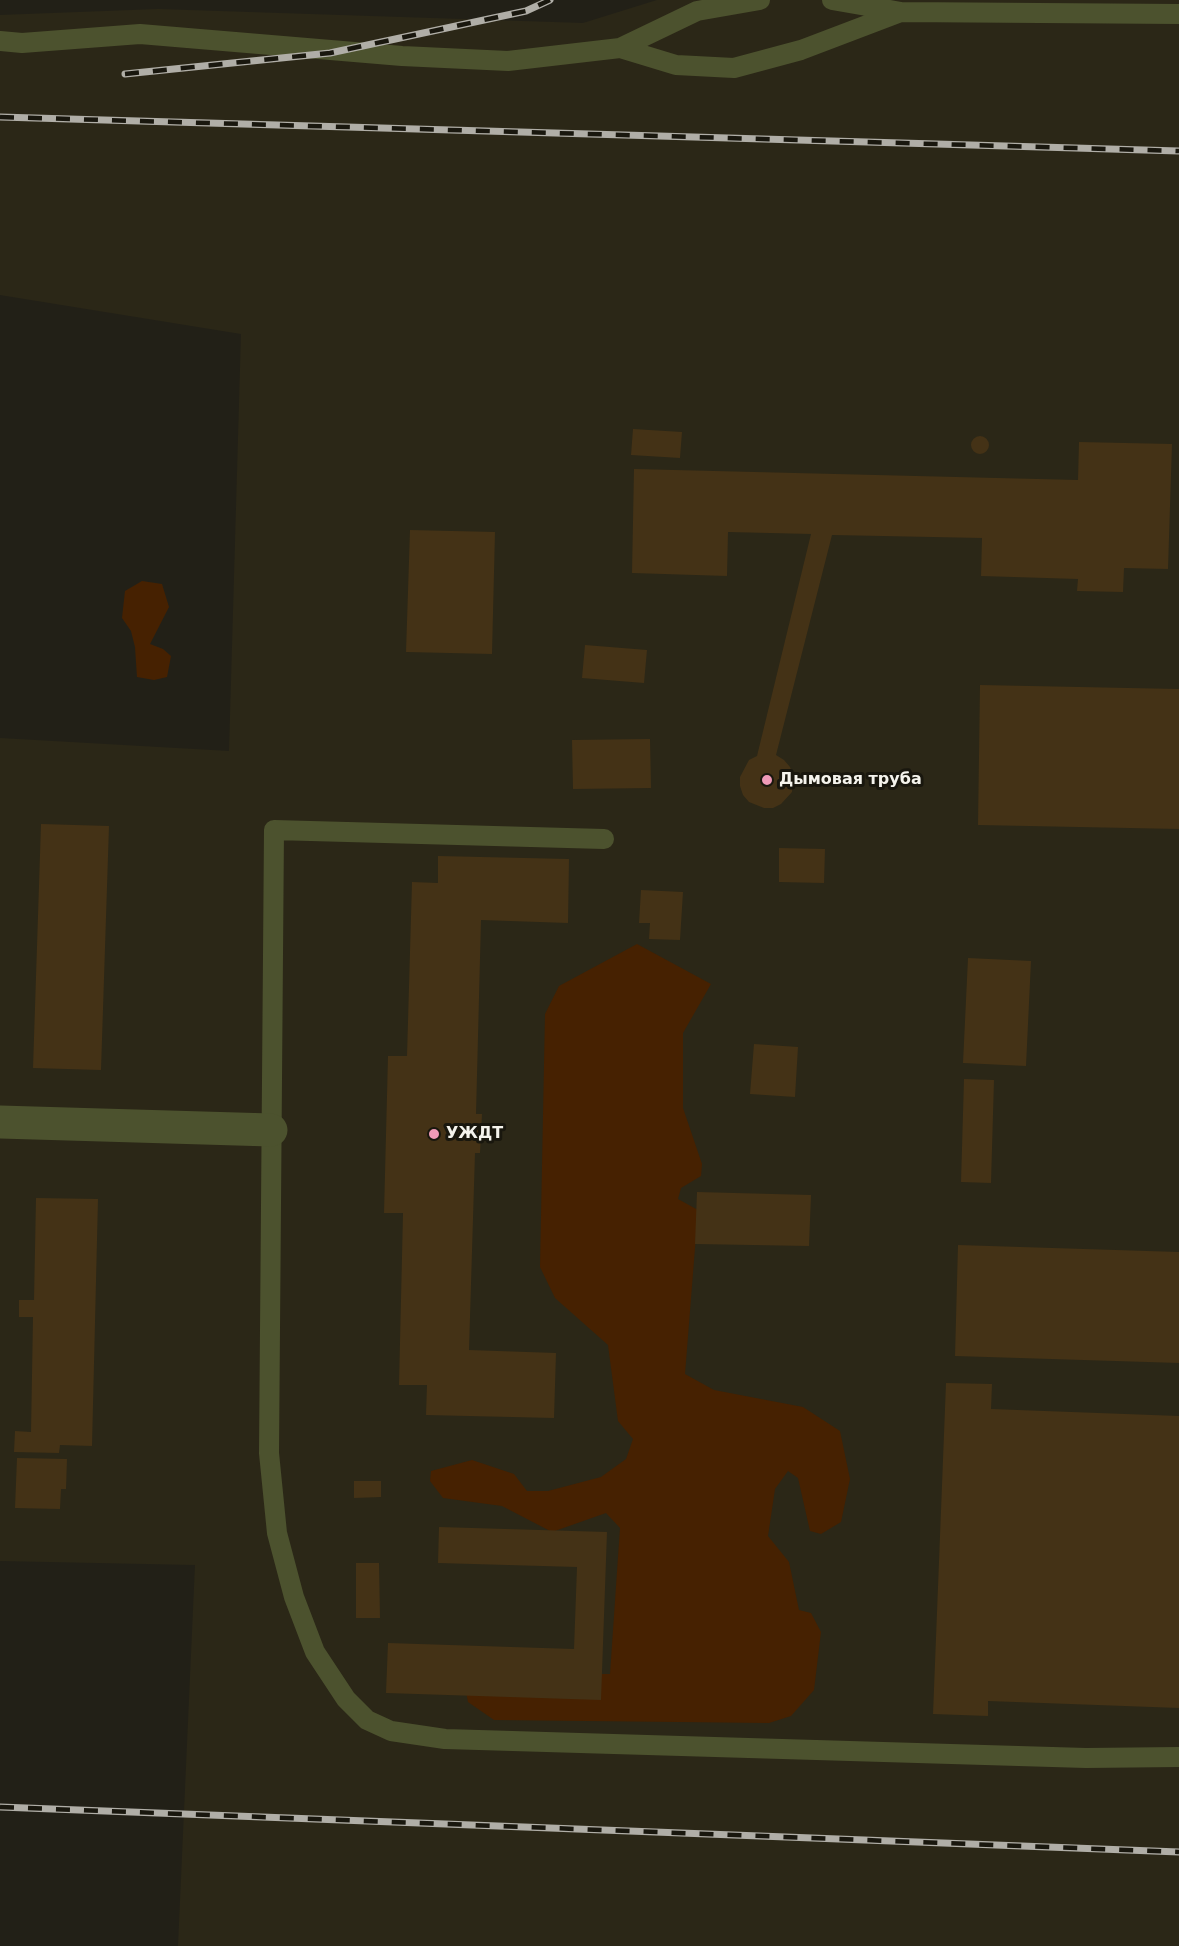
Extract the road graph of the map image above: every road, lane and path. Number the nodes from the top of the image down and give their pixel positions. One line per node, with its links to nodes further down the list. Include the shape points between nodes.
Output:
1 (760, 0): 6 (lane, via 696,11)
2 (832, 0): 3 (lane)
3 (901, 12): 4 (lane); 6 (lane, via 801,50 734,68 676,64)
4 (1179, 14)
5 (0, 41): 6 (lane, via 22,43 140,34 508,61)
6 (620, 48)
7 (603, 839): 9 (lane, via 274,830)
8 (0, 1122): 9 (street)
9 (271, 1130): 10 (lane, via 269,1453 277,1533 294,1597 315,1652 346,1699 367,1720 391,1731 445,1739 1086,1758)
10 (1179, 1757)

